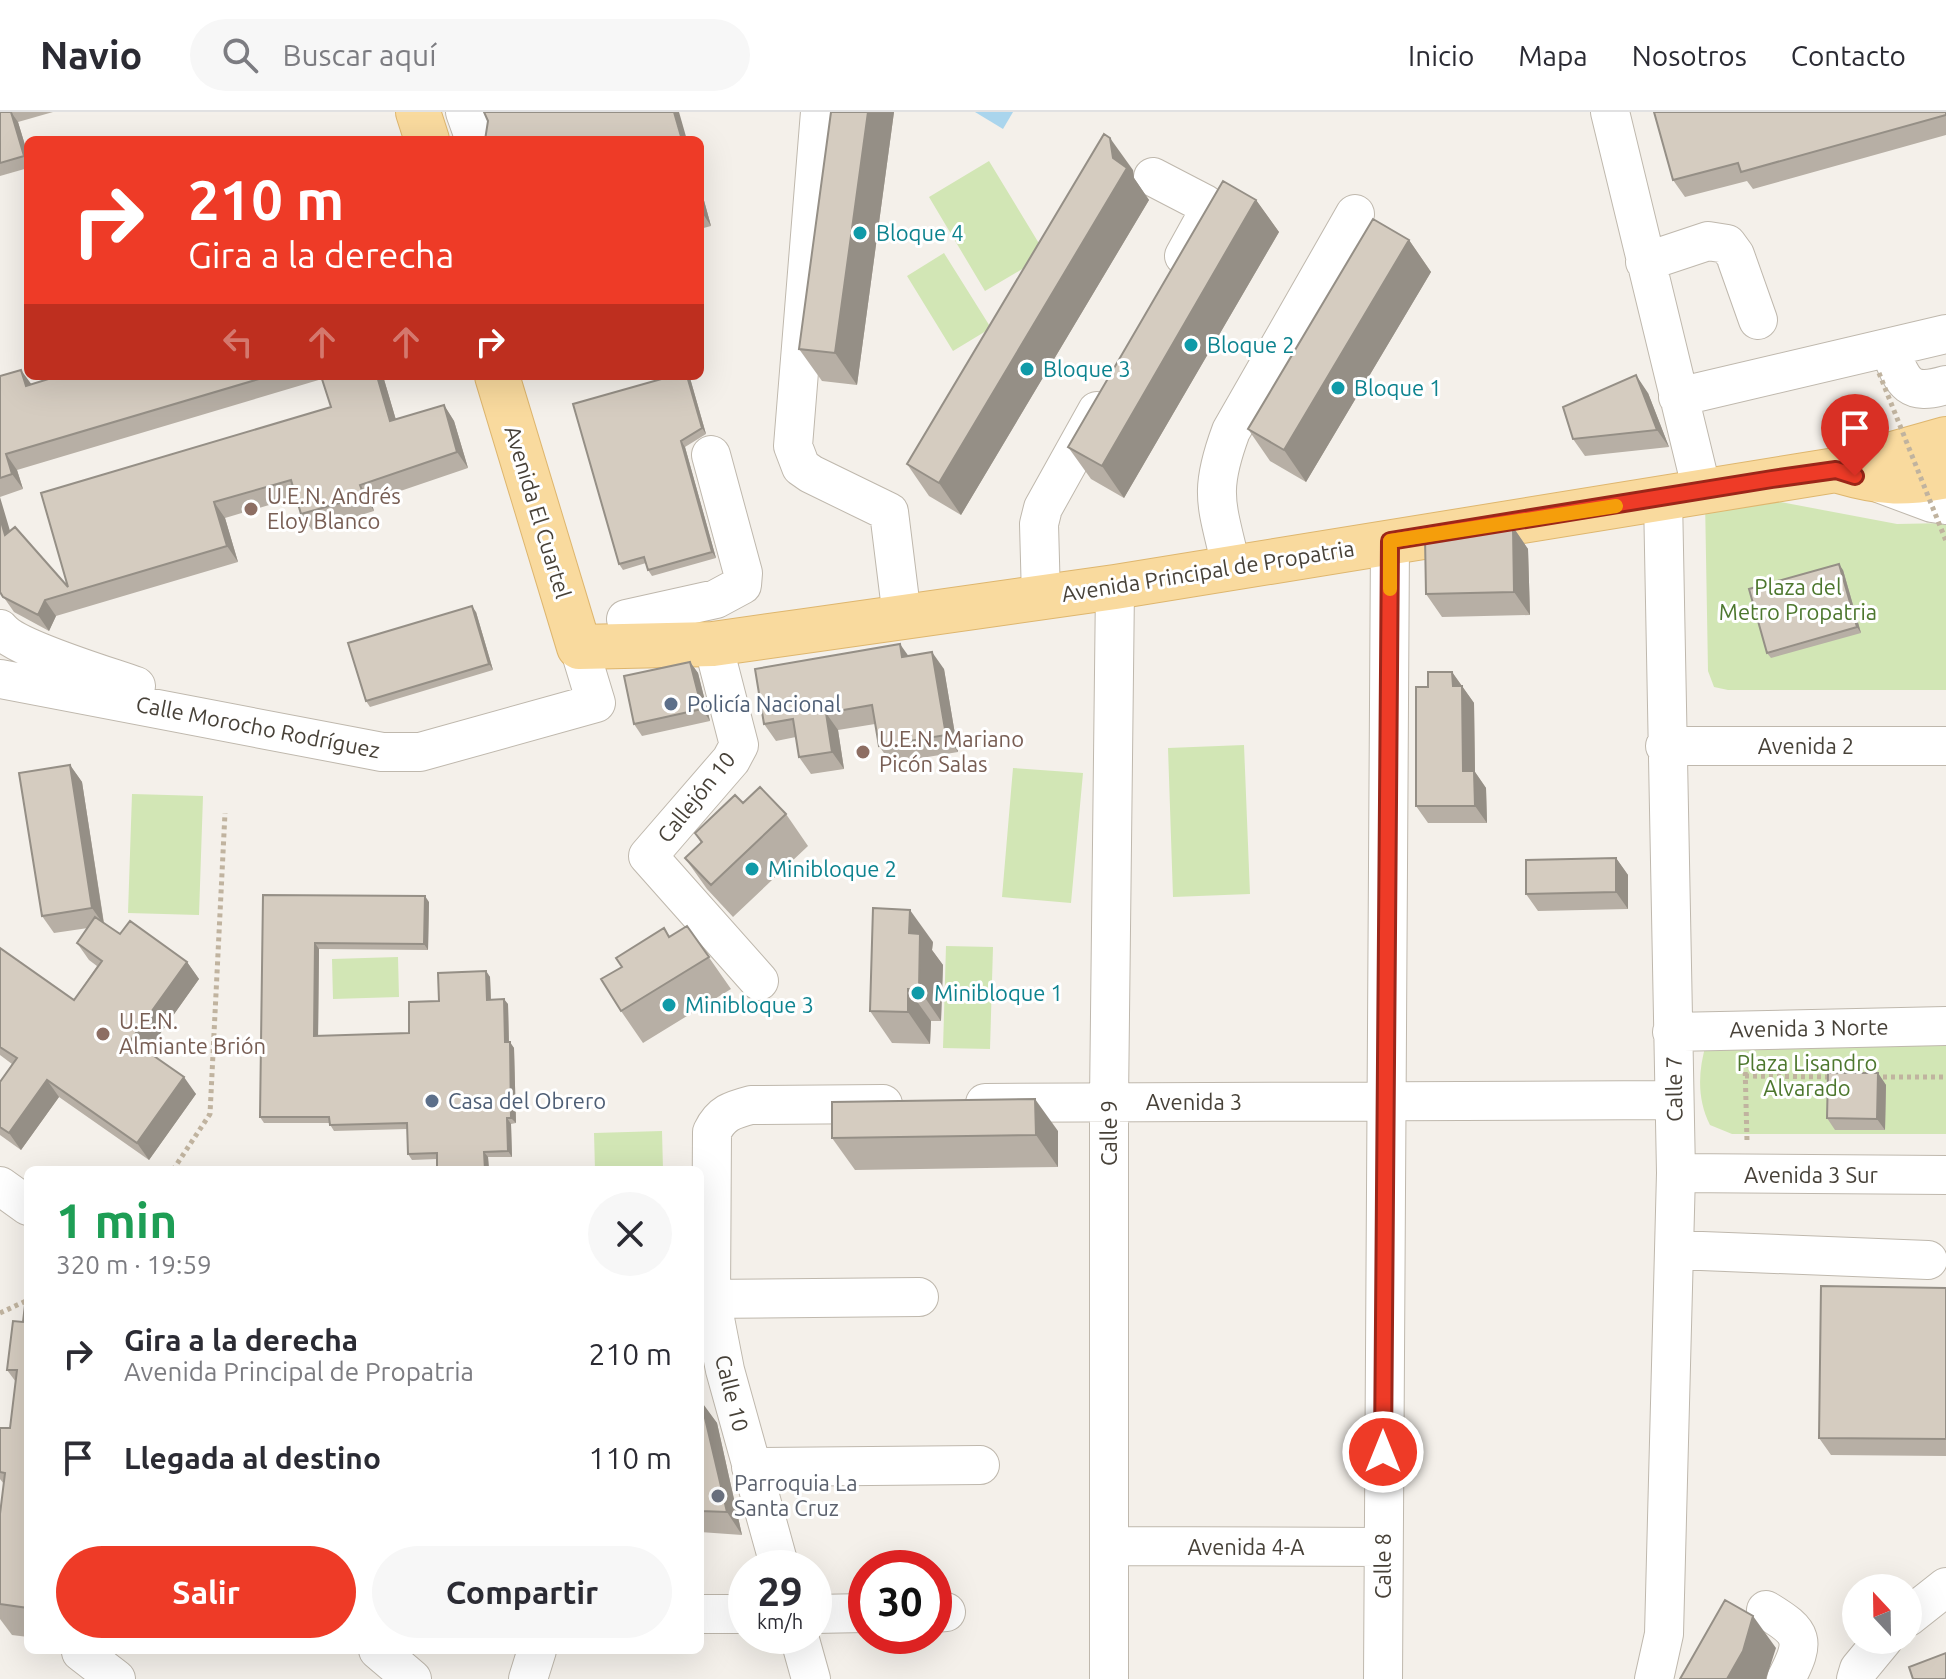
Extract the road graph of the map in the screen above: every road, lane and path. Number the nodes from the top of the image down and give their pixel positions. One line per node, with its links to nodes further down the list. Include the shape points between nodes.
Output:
1 (418, 112): 5 (main road)
2 (465, 112): 6 (street)
3 (820, 112): 30 (street, via 793,446 801,467 811,474 889,512)
4 (1610, 112): 9 (street, Calle 7)
5 (426, 136)
6 (474, 136)
7 (1153, 177): 10 (street, via 1202,201 1207,210)
8 (1355, 214): 26 (street, via 1231,431 1217,469 1214,490)
9 (1645, 262): 11 (street, via 1708,241 1727,244); 17 (street, Calle 7)
10 (1167, 287)
11 (1758, 320)
12 (1946, 334): 13 (street)
13 (1884, 362): 16 (street, via 1913,389); 17 (street); 25 (path, bridge)
14 (498, 380): 34 (main road, Avenida El Cuartel)
15 (1112, 384): 28 (street, via 1043,508)
16 (1946, 385)
17 (1678, 397): 22 (street, Calle 7)
18 (1946, 439): 20 (main road, Avenida Principal de Propatria)
19 (711, 455): 29 (street, via 744,580)
20 (1855, 476): 21 (main road, Avenida Principal de Propatria, via 1906,484); 22 (main road, Avenida Principal de Propatria); 23 (street, Avenida Principal de Propatria)
21 (1946, 476)
22 (1682, 495): 24 (main road, Avenida Principal de Propatria); 37 (street, Calle 7)
23 (1946, 505)
24 (1390, 541): 26 (main road, Avenida Principal de Propatria); 50 (street, Calle 8)
25 (1946, 541)
26 (1231, 566): 27 (main road, Avenida Principal de Propatria)
27 (1115, 587): 28 (main road, Avenida Principal de Propatria); 49 (street, Calle 9)
28 (1041, 597): 30 (main road, Avenida Principal de Propatria)
29 (716, 599): 31 (street); 33 (street)
30 (902, 617): 33 (main road, Avenida Principal de Propatria)
31 (626, 619)
32 (0, 629): 36 (street, via 51,655)
33 (719, 643): 34 (main road, Avenida Principal de Propatria); 40 (street, Callejón 10, via 739,745 648,856)
34 (579, 647): 36 (street, Calle Morocho Rodríguez, via 596,703 491,735 420,752 382,752)
35 (0, 679): 36 (street, Calle Morocho Rodríguez)
36 (252, 728)
37 (1665, 746): 38 (street, Avenida 2); 43 (street, Calle 7)
38 (1946, 746)
39 (225, 813): 52 (path, via 210,1114)
40 (759, 981)
41 (1946, 1026): 42 (street, Avenida 3 Norte)
42 (1746, 1028): 43 (street, Avenida 3 Norte); 44 (path)
43 (1672, 1032): 48 (street, Calle 7)
44 (1745, 1076): 45 (path); 54 (path)
45 (1838, 1077)
46 (1869, 1077): 47 (path)
47 (1946, 1077)
48 (1674, 1100): 50 (street, Avenida 3); 53 (street, Calle 7)
49 (1109, 1101): 50 (street, Avenida 3); 51 (street, Avenida 3, via 751,1105); 67 (street, Calle 9)
50 (1385, 1103): 68 (street, Calle 8)
51 (718, 1119): 61 (street, Calle 10, via 712,1132)
52 (176, 1166)
53 (1676, 1173): 54 (street, Avenida 3 Sur); 58 (street, Calle 7)
54 (1748, 1174): 55 (street, Avenida 3 Sur)
55 (1946, 1175)
56 (0, 1186): 57 (street)
57 (24, 1203)
58 (1676, 1250): 59 (street); 86 (street, Calle 7, via 1664,1634)
59 (1928, 1260)
60 (919, 1297): 61 (street)
61 (706, 1298): 64 (street, Calle 10)
62 (24, 1302): 63 (path)
63 (0, 1313)
64 (712, 1379): 66 (street, Calle 10)
65 (980, 1465): 66 (street)
66 (751, 1467): 69 (street, Calle 10)
67 (1109, 1546): 68 (street, Avenida 4-A); 84 (street, Calle 9)
68 (1383, 1547): 85 (street, Calle 8)
69 (775, 1550)
70 (1946, 1587): 71 (street)
71 (1922, 1606)
72 (1766, 1610): 87 (street, via 1799,1636 1799,1653)
73 (704, 1614): 74 (street)
74 (728, 1614)
75 (383, 1654): 81 (street)
76 (536, 1654): 82 (street)
77 (804, 1654): 83 (street)
78 (1871, 1654): 88 (street)
79 (80, 1660): 80 (street)
80 (116, 1679)
81 (412, 1679)
82 (528, 1679)
83 (811, 1679)
84 (1109, 1679)
85 (1383, 1679)
86 (1654, 1679)
87 (1786, 1679)
88 (1856, 1679)

